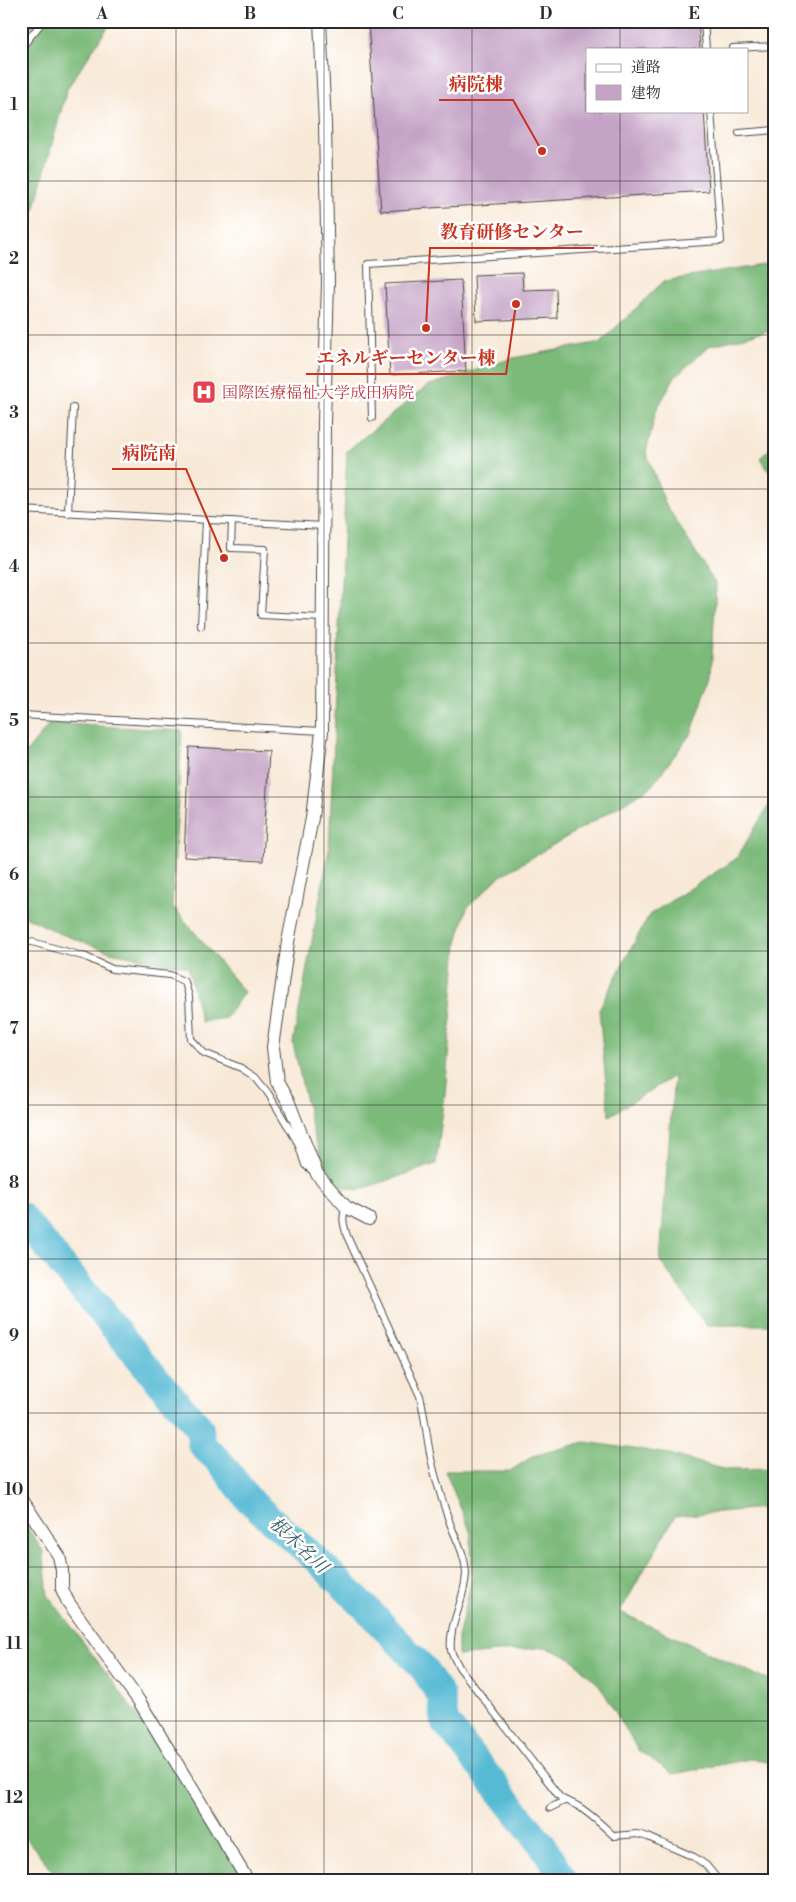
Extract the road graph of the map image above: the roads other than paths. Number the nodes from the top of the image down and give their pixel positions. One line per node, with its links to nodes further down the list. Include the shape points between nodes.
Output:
1 (43, 21): 5 (lane)
2 (320, 21): 17 (street, via 326,125 328,282)
3 (704, 21): 6 (lane)
4 (775, 46): 7 (lane)
5 (21, 48)
6 (706, 48)
7 (733, 48)
8 (711, 112): 12 (lane, via 721,241 368,264)
9 (775, 130): 10 (lane)
10 (739, 133)
11 (73, 408): 14 (lane)
12 (372, 418)
13 (21, 510): 14 (lane)
14 (68, 513): 15 (lane)
15 (206, 520): 16 (lane); 19 (lane)
16 (232, 521): 17 (lane); 18 (lane, via 231,548 265,549 261,615)
17 (324, 526): 18 (street)
18 (323, 618): 21 (street)
19 (201, 626)
20 (21, 715): 21 (lane)
21 (322, 731): 23 (street, via 312,818 288,942 273,1047 277,1082 289,1103)
22 (21, 940): 23 (lane, via 86,957 112,969 170,975 185,982 191,1039 204,1052 255,1077 294,1137 305,1166)
23 (317, 1174): 24 (street)
24 (346, 1207): 25 (street); 27 (lane, via 343,1225 347,1236 420,1396 432,1465 463,1552 466,1587 456,1617 451,1652 459,1667)
25 (369, 1219)
26 (21, 1498): 29 (street, via 59,1556 62,1589 68,1602 140,1701)
27 (564, 1801): 28 (lane); 30 (lane, via 575,1804 614,1836 638,1834 694,1857 706,1865)
28 (553, 1806)
29 (248, 1881)
30 (719, 1881)

